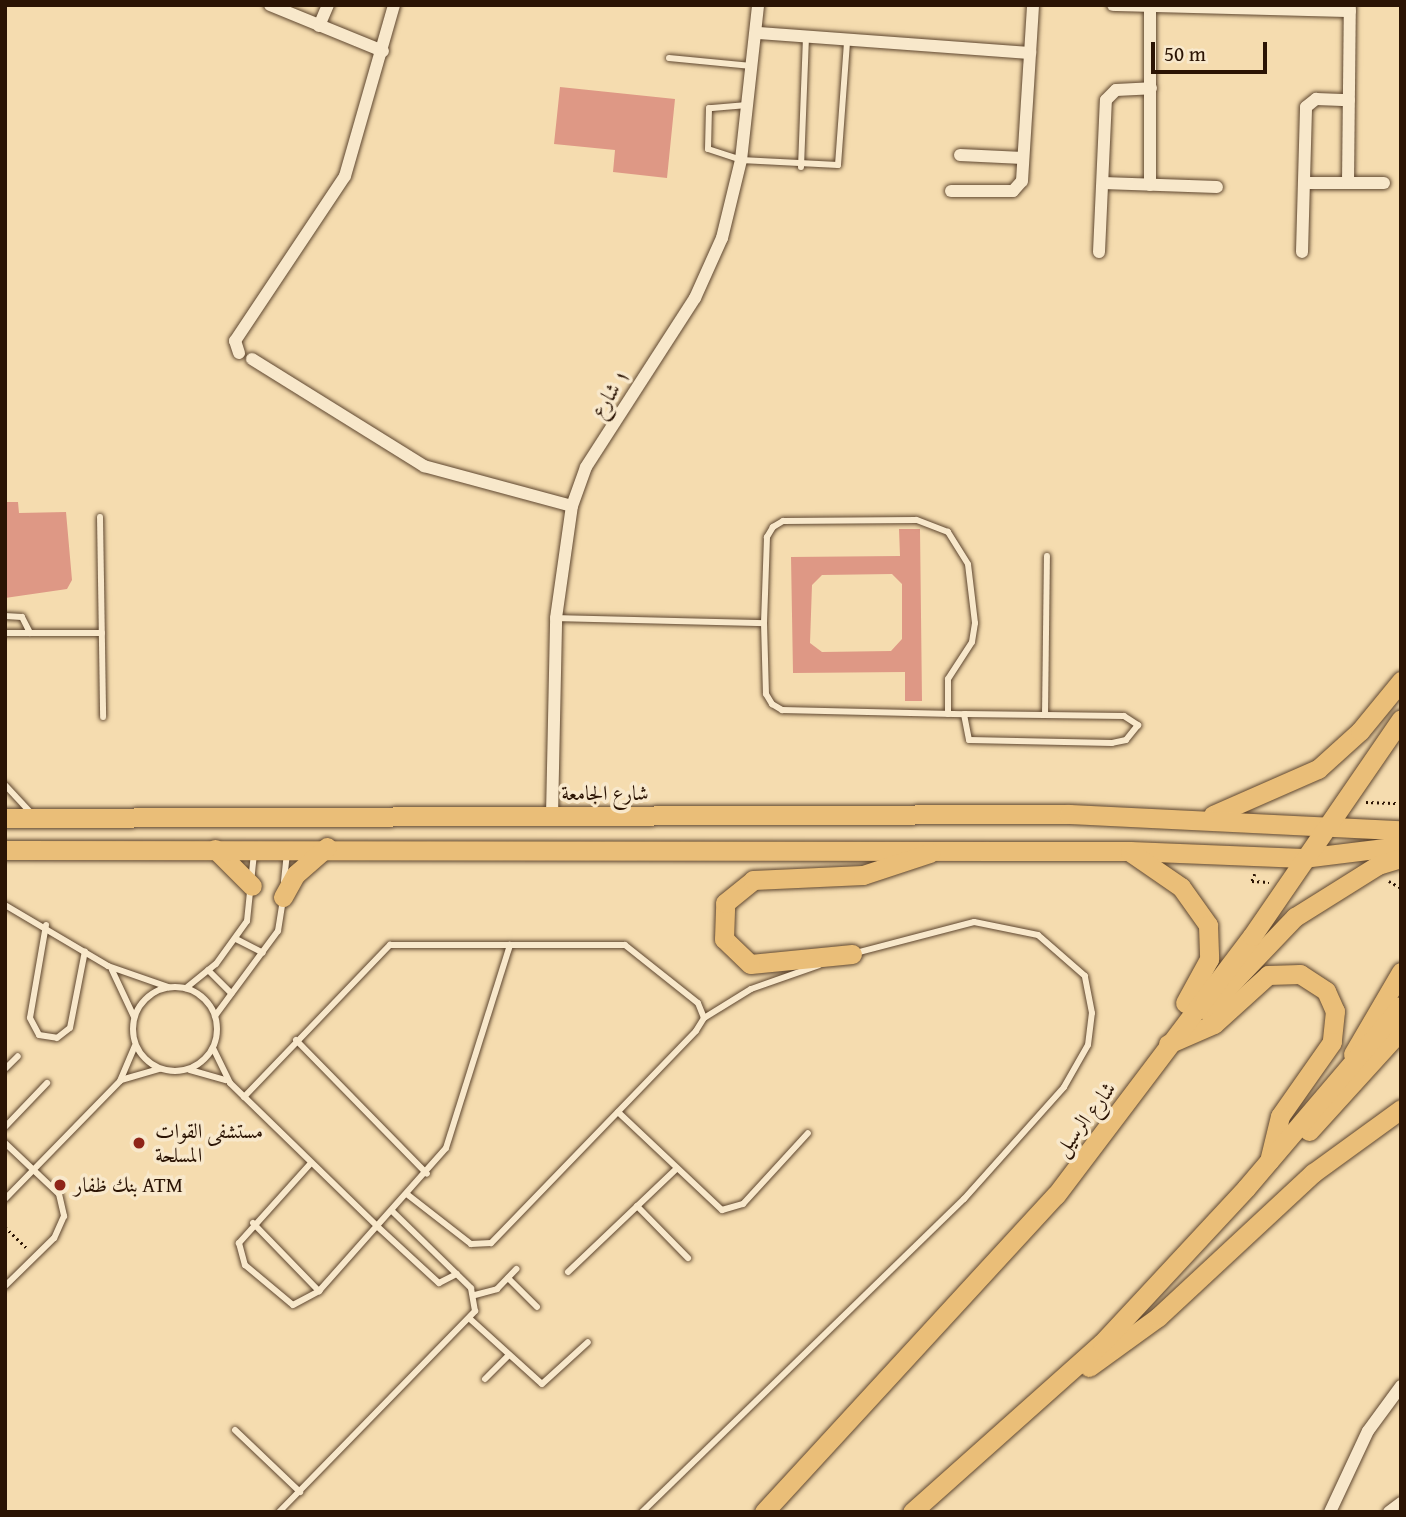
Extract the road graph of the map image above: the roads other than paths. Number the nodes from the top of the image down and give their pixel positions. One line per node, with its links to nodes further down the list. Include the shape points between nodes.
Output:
1 (270, 5): 9 (street)
2 (328, 5): 9 (street)
3 (394, 5): 13 (street)
4 (758, 5): 10 (street, ١ شارع)
5 (1033, 5): 14 (street)
6 (1113, 5): 7 (street)
7 (1150, 7): 8 (street); 17 (street)
8 (1350, 8): 18 (street)
9 (319, 26): 13 (street)
10 (758, 33): 11 (street); 16 (street, ١ شارع)
11 (806, 37): 12 (street); 23 (lane)
12 (847, 41): 14 (street); 23 (lane, via 842,158 830,169)
13 (383, 51): 33 (street, via 345,176 239,334 234,346)
14 (1030, 54): 21 (street)
15 (669, 58): 16 (lane)
16 (754, 66): 19 (street, ١ شارع)
17 (1150, 88): 24 (street, via 1116,90 1106,100); 28 (street)
18 (1349, 100): 25 (street, via 1316,99 1307,107); 26 (street)
19 (749, 105): 22 (street, ١ شارع); 22 (lane, via 716,104 704,134 708,149)
20 (960, 155): 21 (street)
21 (1023, 158): 30 (street, via 1022,181 1013,191)
22 (741, 160): 23 (lane); 35 (street, ١ شارع, via 705,279 586,467)
23 (801, 167)
24 (1103, 183): 28 (street); 32 (street)
25 (1304, 183): 26 (street); 31 (street)
26 (1348, 183): 27 (street)
27 (1384, 183)
28 (1150, 185): 29 (street)
29 (1217, 187)
30 (951, 191)
31 (1302, 252)
32 (1099, 253)
33 (239, 353)
34 (252, 359): 35 (street, via 424,466)
35 (572, 506): 39 (street, ١ شارع)
36 (100, 517): 43 (lane)
37 (1046, 556): 47 (lane)
38 (5, 616): 42 (lane, via 22,617)
39 (556, 618): 40 (lane); 51 (street, ١ شارع)
40 (764, 624): 45 (lane, via 766,694 782,710); 45 (lane, via 767,537 783,520 939,524 966,557 975,623 972,642 948,679)
41 (5, 633): 42 (lane)
42 (30, 633): 43 (lane)
43 (102, 633): 48 (lane)
44 (1401, 681): 53 (main road, via 1360,731 1318,769)
45 (948, 714): 46 (lane)
46 (964, 714): 47 (lane); 47 (lane, via 963,734 974,740 1112,743 1132,736 1138,725 1132,717)
47 (1045, 715)
48 (103, 717)
49 (1401, 719): 55 (main road, شارع الرسيل)
50 (5, 785): 54 (lane)
51 (552, 816): 53 (main road, شارع الجامعة); 54 (main road, شارع الجامعة)
52 (5, 818): 54 (main road, شارع الجامعة)
53 (1205, 818): 55 (main road, شارع الجامعة)
54 (45, 820)
55 (1327, 825): 56 (main road, شارع الجامعة); 66 (main road, شارع الرسيل)
56 (1392, 830): 57 (main road)
57 (1401, 846): 66 (main road)
58 (254, 848): 59 (main road); 61 (main road); 69 (lane)
59 (288, 848): 60 (main road); 70 (lane)
60 (327, 848): 63 (main road); 70 (main road, via 305,864)
61 (215, 849): 62 (main road); 69 (main road)
62 (5, 850)
63 (937, 850): 64 (main road); 77 (main road, via 863,875 753,880 725,903 724,939 750,964)
64 (1129, 851): 66 (main road); 103 (main road, via 1198,905 1211,947 1206,970)
65 (1401, 858): 67 (main road)
66 (1303, 859): 67 (main road); 88 (main road, شارع الرسيل)
67 (1378, 865): 68 (main road); 88 (main road, via 1295,917 1214,1003)
68 (1401, 866)
69 (252, 886): 73 (lane, via 247,921)
70 (283, 897): 76 (lane, via 278,931)
71 (5, 905): 72 (lane)
72 (46, 925): 75 (lane); 75 (lane, via 30,1018 39,1035 57,1038 70,1028)
73 (236, 939): 76 (lane); 79 (lane)
74 (510, 945): 87 (lane, via 636,948 698,1003); 90 (lane, via 390,945); 113 (lane, via 450,1139)
75 (85, 951): 78 (lane)
76 (263, 953): 83 (lane)
77 (852, 954): 87 (lane, via 751,989); 139 (lane, via 974,922 1038,935 1085,976 1092,1013 1088,1045 1064,1087 964,1199)
78 (108, 966): 81 (lane); 86 (lane)
79 (208, 970): 82 (lane); 83 (lane)
80 (1401, 972): 95 (main road, via 1370,1016)
81 (168, 987): 82 (lane); 86 (lane, via 144,1000)
82 (186, 988): 85 (lane)
83 (231, 993): 85 (lane)
84 (1401, 1006): 95 (main road)
85 (215, 1016): 93 (lane)
86 (134, 1017): 92 (lane)
87 (704, 1018): 105 (lane)
88 (1188, 1019): 91 (main road, شارع الرسيل)
89 (1401, 1030): 109 (main road, via 1323,1117)
90 (296, 1040): 102 (lane); 113 (lane)
91 (1168, 1044): 103 (main road, شارع الرسيل); 109 (main road, via 1214,1024 1268,975 1300,974 1326,991 1336,1021 1332,1042 1280,1116)
92 (135, 1046): 97 (lane); 99 (lane)
93 (213, 1048): 98 (lane); 101 (lane)
94 (18, 1056): 96 (lane)
95 (1350, 1066): 109 (main road)
96 (5, 1069)
97 (159, 1069): 98 (lane); 99 (lane)
98 (188, 1070): 101 (lane)
99 (120, 1081): 112 (lane)
100 (47, 1083): 106 (lane)
101 (230, 1083): 102 (lane)
102 (244, 1097): 110 (lane)
103 (1128, 1098): 140 (main road, شارع الرسيل, via 986,1276)
104 (1401, 1108): 134 (main road, via 1313,1173 1158,1317)
105 (618, 1112): 111 (lane); 114 (lane, via 484,1246 465,1241)
106 (5, 1127)
107 (808, 1133): 111 (lane, via 733,1209 713,1205)
108 (5, 1143): 112 (lane)
109 (1269, 1161): 134 (main road)
110 (311, 1163): 118 (lane); 119 (lane)
111 (676, 1169): 116 (lane)
112 (34, 1170): 115 (lane); 125 (lane, via 59,1194 64,1216 36,1257)
113 (427, 1174): 114 (lane)
114 (408, 1195): 117 (lane)
115 (5, 1199)
116 (637, 1206): 120 (lane); 122 (lane)
117 (392, 1210): 119 (lane); 123 (lane)
118 (253, 1223): 126 (lane); 126 (lane, via 239,1243 245,1265 281,1301 306,1302)
119 (378, 1227): 123 (lane, via 439,1283); 126 (lane)
120 (688, 1258)
121 (516, 1269): 124 (lane)
122 (568, 1272)
123 (457, 1274): 127 (lane)
124 (508, 1278): 127 (lane, via 491,1293); 128 (lane)
125 (5, 1286)
126 (319, 1291)
127 (475, 1295): 129 (lane)
128 (537, 1307)
129 (469, 1318): 131 (lane); 136 (lane)
130 (588, 1342): 131 (lane, via 545,1383)
131 (509, 1355): 132 (lane)
132 (485, 1379)
133 (1401, 1386): 142 (street, via 1368,1431)
134 (1042, 1399): 141 (main road)
135 (235, 1430): 136 (lane)
136 (300, 1492): 138 (lane)
137 (1401, 1503): 143 (street)
138 (279, 1512)
139 (642, 1512)
140 (764, 1512)
141 (912, 1512)
142 (1330, 1512)
143 (1389, 1512)

